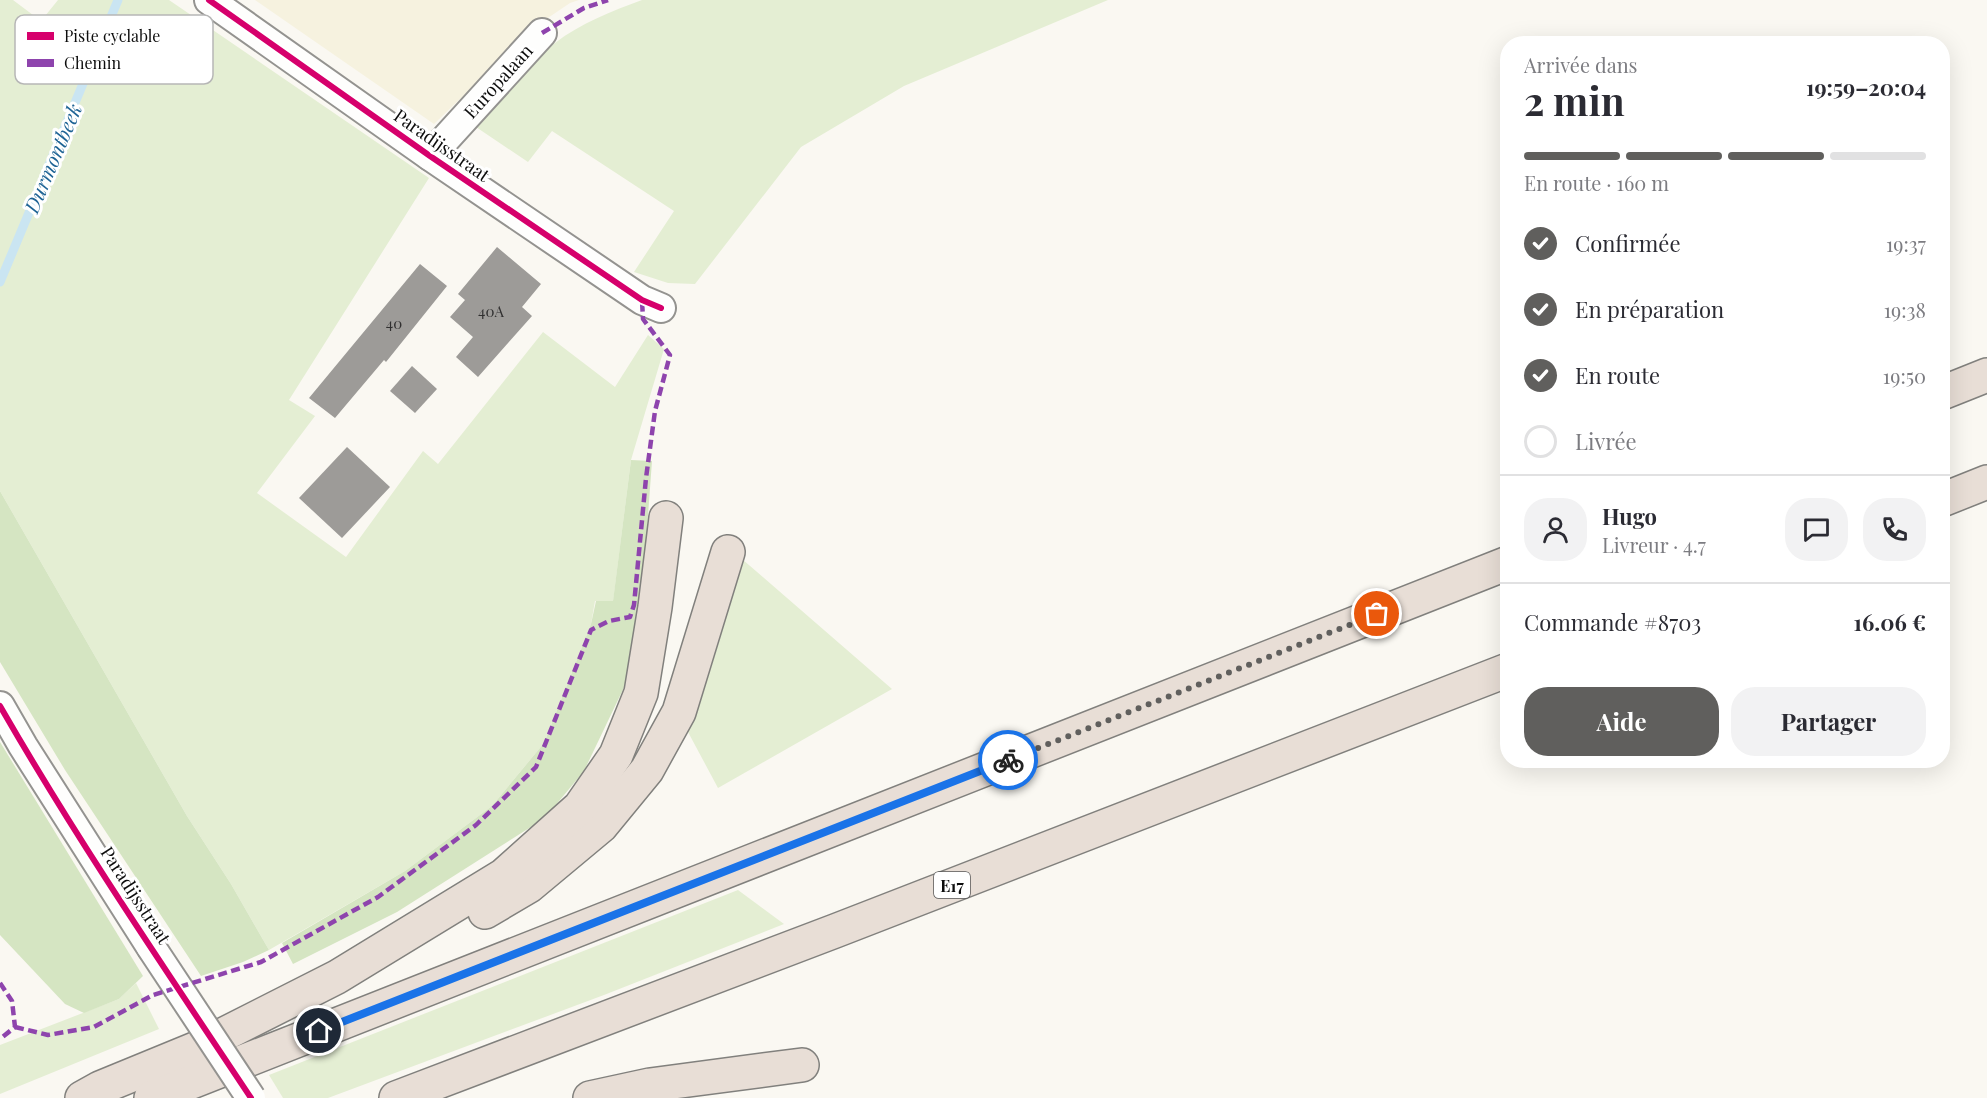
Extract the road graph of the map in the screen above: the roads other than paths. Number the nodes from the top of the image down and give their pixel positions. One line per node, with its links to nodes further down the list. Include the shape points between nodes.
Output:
1 (209, 0): 3 (street, Paradijsstraat)
2 (542, 33): 3 (street, Europalaan)
3 (430, 156): 4 (street, Paradijsstraat, via 642,300)
4 (661, 308)
5 (1987, 375): 6 (highway)
6 (1950, 390)
7 (1987, 482): 8 (highway)
8 (1950, 497)
9 (666, 518): 14 (highway, via 641,693 616,755 580,807 504,875 337,977)
10 (728, 552): 14 (highway, via 679,712 647,770 601,826 529,886 344,994)
11 (1500, 566): 17 (highway)
12 (1500, 673): 19 (highway, E17)
13 (0, 706): 18 (street, Paradijsstraat, bridge)
14 (195, 1049): 16 (highway)
15 (802, 1065): 20 (highway, via 650,1085)
16 (82, 1098)
17 (151, 1098)
18 (251, 1098)
19 (396, 1098)
20 (590, 1098)

